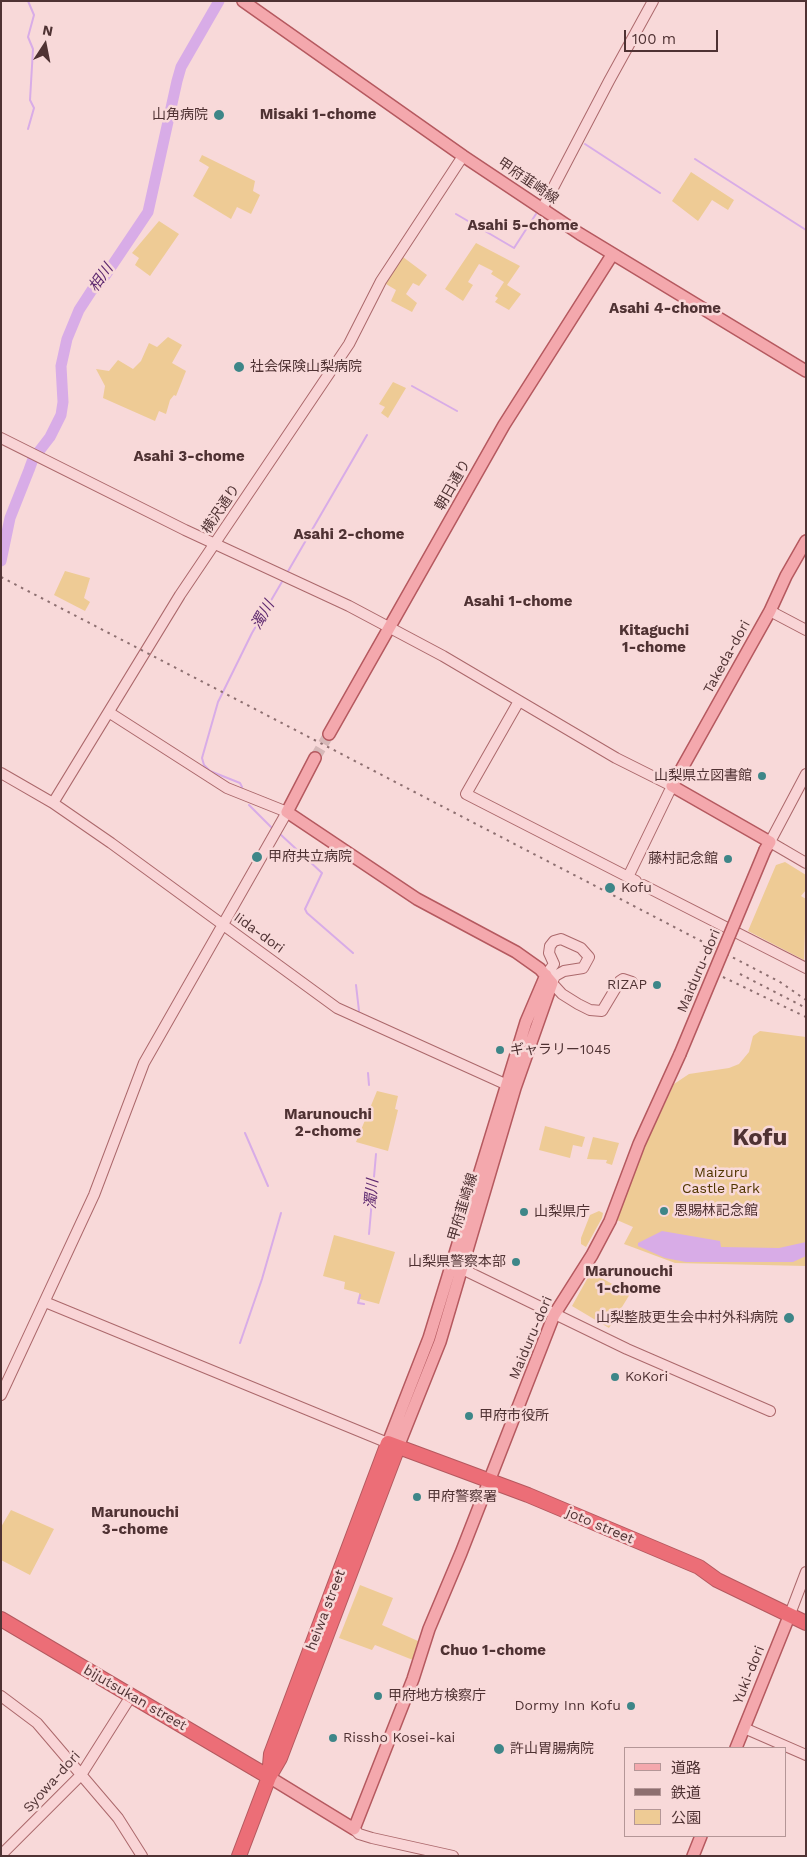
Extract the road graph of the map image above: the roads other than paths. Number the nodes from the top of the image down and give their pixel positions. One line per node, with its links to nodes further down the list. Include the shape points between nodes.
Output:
1 (243, 1): 3 (main road, 甲府韮崎線)
2 (653, 1): 4 (street)
3 (463, 156): 4 (main road, 甲府韮崎線); 11 (street, 横沢通り, via 381,281 349,344)
4 (542, 209): 5 (main road, 甲府韮崎線)
5 (612, 255): 6 (main road, 甲府韮崎線); 13 (main road, 朝日通り, via 504,425)
6 (806, 371)
7 (1, 432): 9 (street)
8 (1, 438): 9 (street)
9 (30, 449): 11 (street)
10 (806, 541): 12 (main road, Takeda-dori)
11 (215, 543): 13 (street); 16 (street, 横沢通り)
12 (770, 612): 14 (street); 21 (main road, Takeda-dori)
13 (390, 627): 15 (street); 17 (main road, 朝日通り)
14 (806, 630)
15 (519, 701): 21 (street, via 616,758); 26 (street, via 466,794)
16 (110, 713): 22 (street, 横沢通り); 23 (street, via 227,788)
17 (329, 734)
18 (316, 758): 23 (main road)
19 (1, 772): 22 (street, Iida-dori)
20 (806, 774): 24 (street)
21 (672, 786): 24 (main road); 26 (street)
22 (53, 803): 27 (street, Iida-dori)
23 (286, 812): 27 (street); 31 (main road, via 417,898 516,952)
24 (767, 846): 25 (street); 36 (main road, Maiduru-dori, bridge, via 639,1144 610,1221)
25 (806, 863)
26 (636, 881): 29 (street)
27 (222, 924): 33 (street, Iida-dori, via 337,1008); 35 (street, via 144,1063 94,1195)
28 (554, 960): 30 (street); 30 (street, via 549,953 550,946 554,941 565,939 589,957 583,968); 31 (street)
29 (806, 968)
30 (572, 969): 31 (street)
31 (549, 979): 32 (street, via 562,994 600,1012 620,981); 33 (main road, 甲府韮崎線)
32 (632, 982)
33 (511, 1087): 34 (main road, 甲府韮崎線)
34 (457, 1266): 36 (street); 39 (main road, 甲府韮崎線)
35 (45, 1302): 37 (street); 39 (street)
36 (554, 1315): 38 (street); 40 (main road, Maiduru-dori)
37 (1, 1395)
38 (770, 1411)
39 (393, 1445): 40 (highway, joto street); 51 (highway, heiwa street, via 271,1754)
40 (489, 1481): 42 (highway, joto street, via 699,1566 717,1580); 52 (main road, Maiduru-dori)
41 (806, 1572): 42 (street)
42 (790, 1614): 44 (highway, joto street); 47 (main road, Yuki-dori)
43 (1, 1619): 46 (highway, bijutsukan street)
44 (806, 1623)
45 (1, 1696): 50 (street, via 36,1723)
46 (131, 1696): 50 (street, Syowa-dori); 51 (highway, bijutsukan street)
47 (744, 1728): 48 (main road, Yuki-dori); 49 (street)
48 (736, 1747)
49 (806, 1755)
50 (81, 1775): 54 (street, Syowa-dori); 55 (street, via 118,1818)
51 (269, 1777): 52 (main road); 56 (highway, heiwa street)
52 (354, 1829): 57 (street, via 372,1838)
53 (701, 1837): 58 (main road)
54 (1, 1855)
55 (142, 1856)
56 (239, 1856)
57 (453, 1856)
58 (692, 1856)

